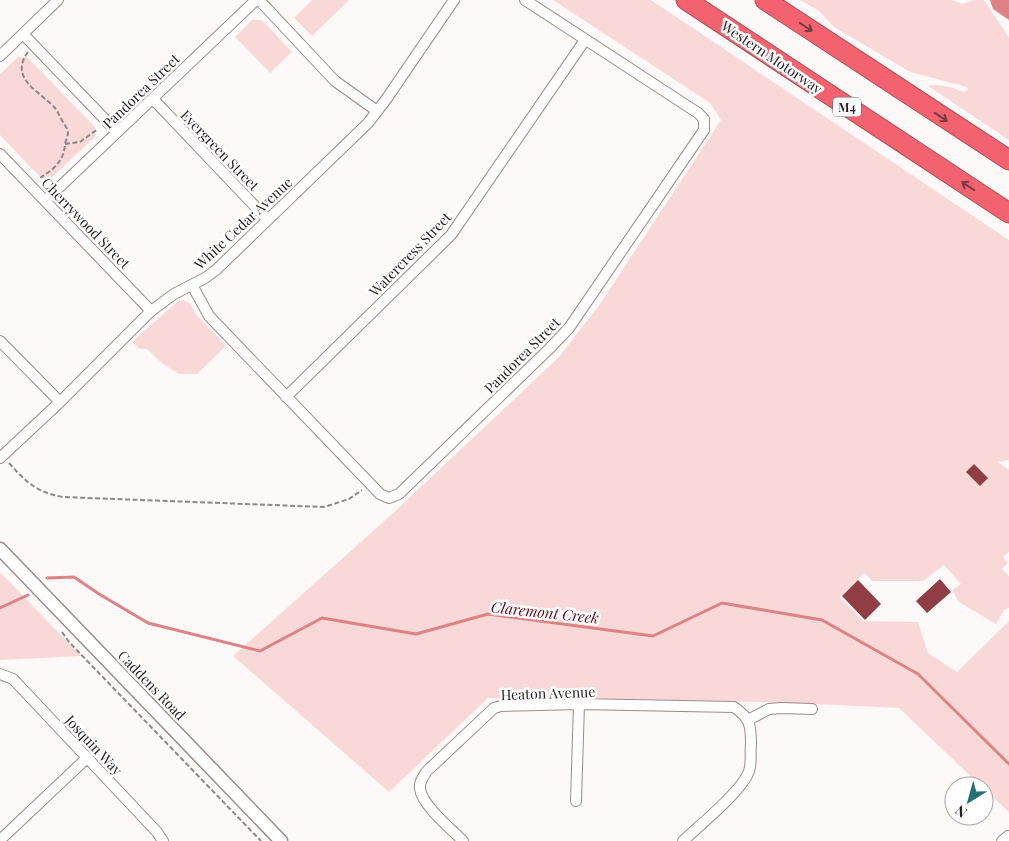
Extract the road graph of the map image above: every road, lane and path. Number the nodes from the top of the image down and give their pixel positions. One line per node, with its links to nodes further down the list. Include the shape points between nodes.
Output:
1 (58, 0): 7 (street)
2 (258, 0): 11 (street, Pandorea Street); 12 (street, via 335,80)
3 (454, 0): 12 (street, White Cedar Avenue)
4 (525, 0): 8 (street, Pandorea Street)
5 (686, 0): 20 (highway, Western Motorway / M4, one-way to 5)
6 (766, 0): 17 (highway, one-way to 17)
7 (23, 34): 10 (street); 14 (street)
8 (585, 40): 25 (street, Watercress Street, via 450,235); 28 (street, Pandorea Street, via 698,113 704,119 704,130 562,336 396,496 385,497)
9 (30, 51): 15 (path, via 23,62 24,77 28,86 58,111 67,130)
10 (0, 56)
11 (153, 99): 14 (street, Pandorea Street); 21 (street, Evergreen Street)
12 (377, 111): 21 (street, White Cedar Avenue)
13 (98, 129): 15 (path, via 84,141)
14 (117, 132): 19 (street, Pandorea Street)
15 (65, 144): 18 (path, via 59,162 41,176)
16 (0, 154): 19 (street, Cherrywood Street)
17 (1009, 160)
18 (52, 186)
19 (45, 201): 23 (street, Cherrywood Street)
20 (1009, 213)
21 (268, 220): 22 (street, White Cedar Avenue, via 216,270)
22 (192, 285): 23 (street, White Cedar Avenue); 25 (street, Pandorea Street, via 209,316)
23 (151, 311): 26 (street, White Cedar Avenue)
24 (0, 341): 26 (street)
25 (286, 396): 28 (street, Pandorea Street)
26 (60, 402): 27 (street, White Cedar Avenue)
27 (1, 457): 28 (path, via 38,490 62,497 324,507 349,499)
28 (369, 483)
29 (0, 549): 40 (street, Caddens Road)
30 (61, 630): 39 (path)
31 (0, 674): 35 (street, Josquin Way, via 13,679)
32 (579, 704): 34 (street, Heaton Avenue, via 726,706 734,707); 36 (street); 41 (street, Heaton Avenue, via 494,708 427,771 421,779 422,796)
33 (812, 709): 34 (street, via 769,709)
34 (748, 720): 42 (street, via 751,728 750,768 745,780)
35 (88, 757): 37 (street); 38 (street, Josquin Way)
36 (576, 800)
37 (0, 840)
38 (163, 841)
39 (262, 841)
40 (281, 841)
41 (463, 841)
42 (683, 841)

